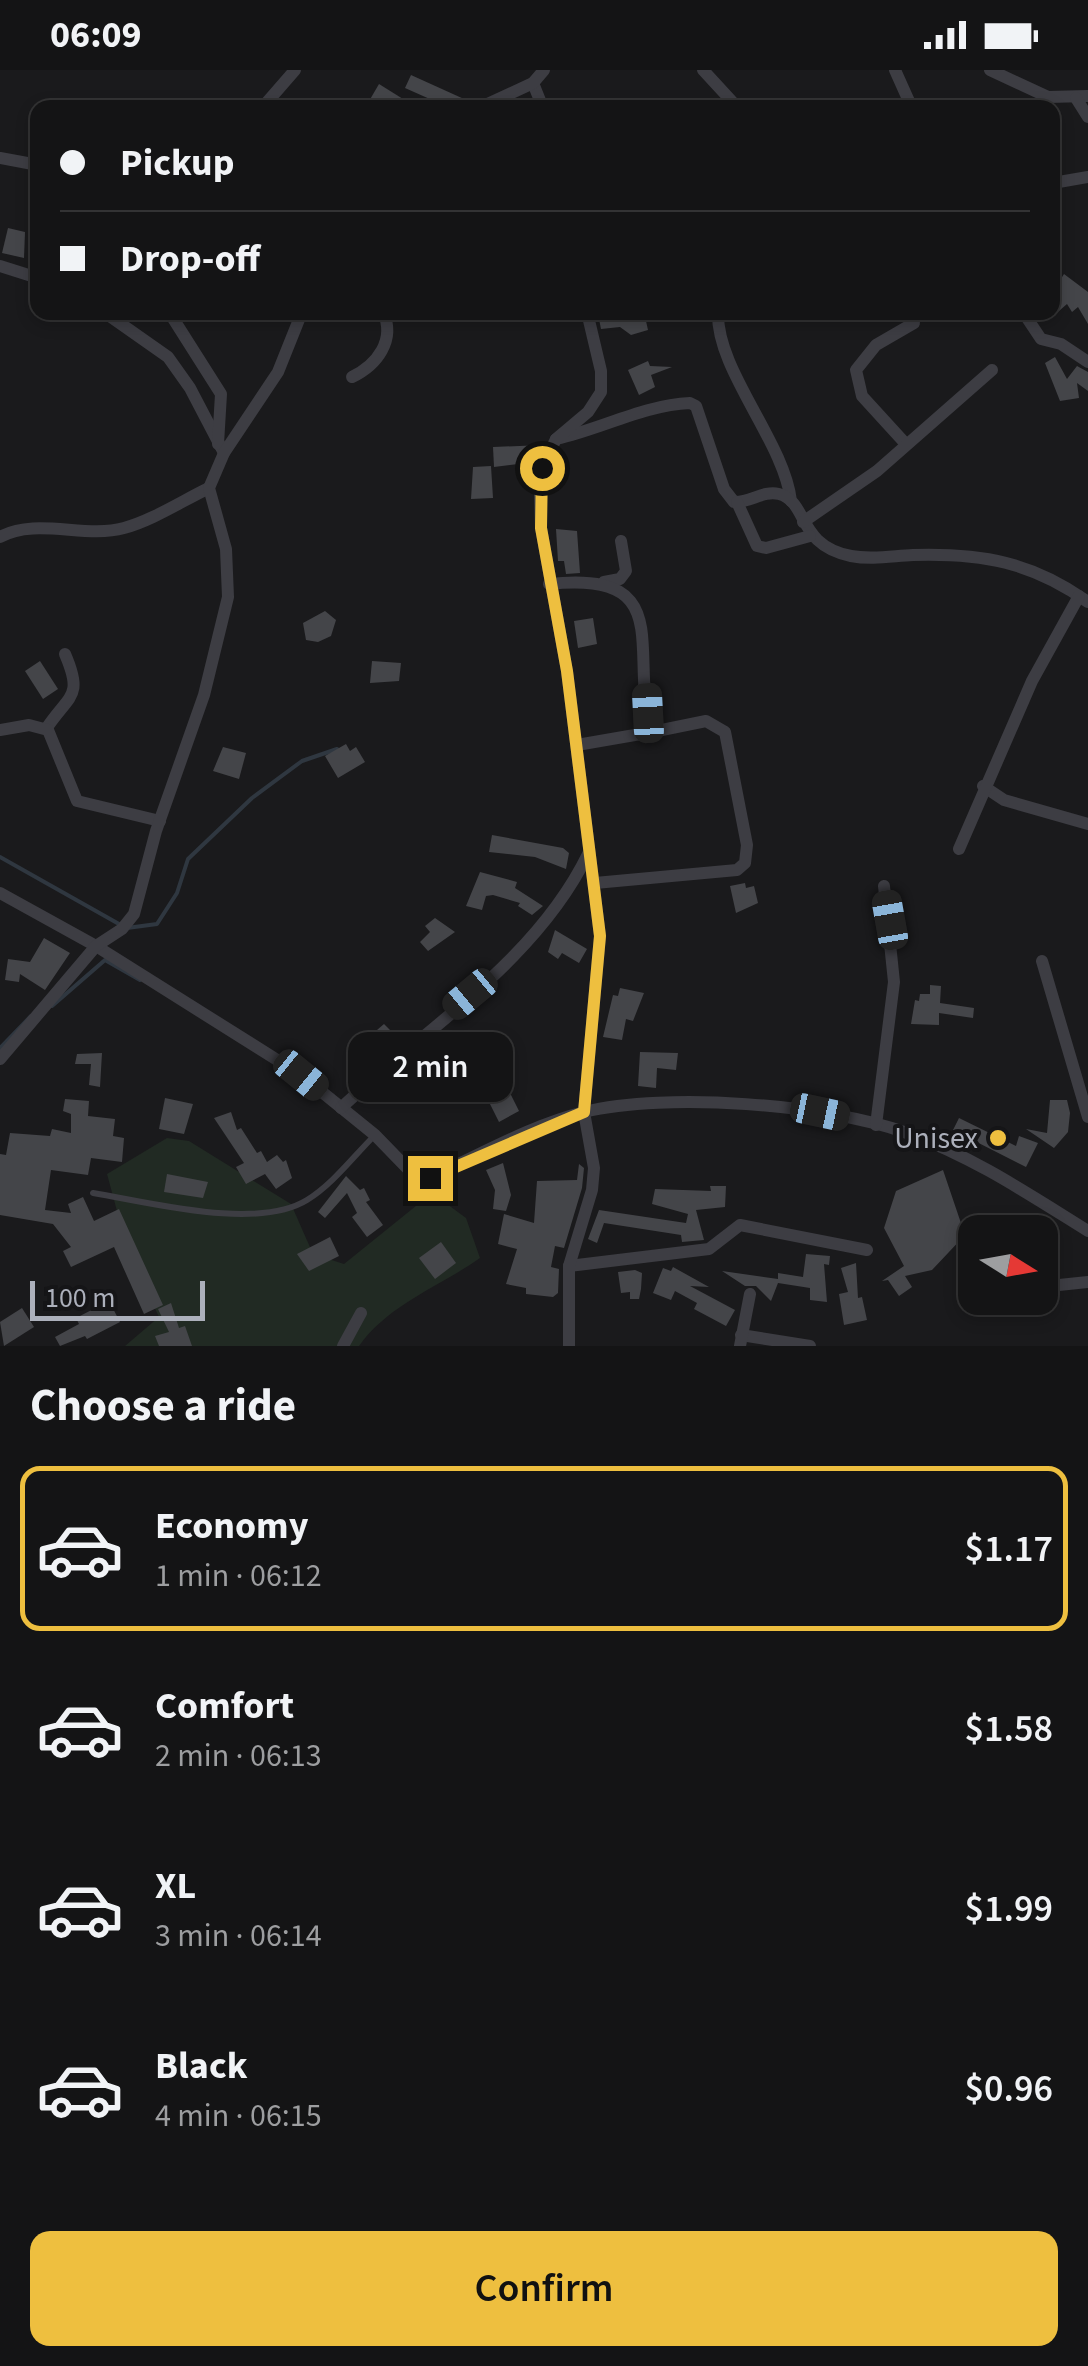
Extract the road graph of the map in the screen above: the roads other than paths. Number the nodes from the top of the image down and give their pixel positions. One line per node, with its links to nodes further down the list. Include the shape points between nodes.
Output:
1 (295, 70): 8 (street)
2 (544, 70): 6 (street)
3 (703, 70): 11 (street)
4 (895, 70): 12 (street)
5 (990, 70): 7 (street, via 1048,97)
6 (533, 83): 9 (street); 10 (street)
7 (1082, 97): 13 (street)
8 (269, 100)
9 (496, 100)
10 (540, 100)
11 (731, 100)
12 (908, 100)
13 (1088, 117)
14 (0, 158): 15 (street)
15 (30, 164)
16 (1088, 177): 17 (street)
17 (1060, 182)
18 (0, 266): 19 (street)
19 (30, 275)
20 (115, 320): 33 (street, via 168,357)
21 (174, 320): 33 (street, via 221,394)
22 (299, 320): 33 (street, via 270,388)
23 (384, 320): 30 (street, via 386,342 373,364)
24 (589, 320): 31 (street, via 600,392)
25 (720, 320): 36 (street, via 726,353 786,478)
26 (1028, 320): 28 (street, via 1041,339)
27 (914, 323): 32 (street, via 876,345 856,370 862,396)
28 (1088, 362)
29 (992, 370): 32 (street)
30 (352, 377)
31 (556, 439): 35 (street, via 651,408 690,403 724,489); 42 (street, via 542,468 540,495)
32 (904, 442): 37 (street, via 877,470)
33 (221, 449): 34 (street)
34 (209, 488): 39 (street, via 125,528 27,530); 50 (street, via 226,549 228,597 204,695)
35 (737, 502): 36 (street, via 768,492); 38 (street, via 757,546)
36 (791, 502): 37 (street)
37 (803, 522): 38 (street)
38 (810, 536): 43 (street, via 848,555 994,560 1037,570)
39 (0, 537)
40 (622, 541): 41 (street, via 626,571)
41 (602, 582): 42 (street); 47 (street, via 635,606)
42 (549, 584): 48 (street)
43 (1084, 599): 49 (street, via 1032,680)
44 (66, 654): 45 (street, via 76,689)
45 (46, 729): 46 (street); 50 (street, via 77,801)
46 (0, 730)
47 (652, 732): 48 (street); 54 (street, via 706,721 725,732 747,845 744,863 737,870)
48 (577, 746): 53 (street)
49 (984, 786): 51 (street, via 1004,800); 52 (street)
50 (160, 821): 57 (street, via 134,914)
51 (1088, 824)
52 (959, 849)
53 (590, 852): 54 (street); 60 (street, via 570,890 523,948)
54 (594, 883): 61 (street, via 600,968)
55 (884, 886): 63 (street, via 894,982)
56 (0, 893): 57 (street)
57 (96, 946): 59 (street); 60 (street, via 301,1075)
58 (1042, 960): 62 (street)
59 (0, 1059)
60 (341, 1108): 64 (street)
61 (584, 1112): 63 (street, via 691,1101 820,1112); 64 (street, via 430,1178 408,1168); 68 (street, via 592,1190)
62 (1088, 1117)
63 (876, 1125): 66 (street, via 972,1163)
64 (374, 1135): 65 (lane, via 320,1190 270,1212 203,1210)
65 (93, 1193)
66 (1088, 1230)
67 (867, 1250): 68 (street, via 740,1225 709,1249)
68 (569, 1266): 75 (street)
69 (1088, 1282): 70 (street)
70 (1058, 1285)
71 (750, 1294): 73 (street)
72 (361, 1314): 74 (street)
73 (741, 1340): 76 (street)
74 (343, 1346)
75 (569, 1346)
76 (810, 1346)

